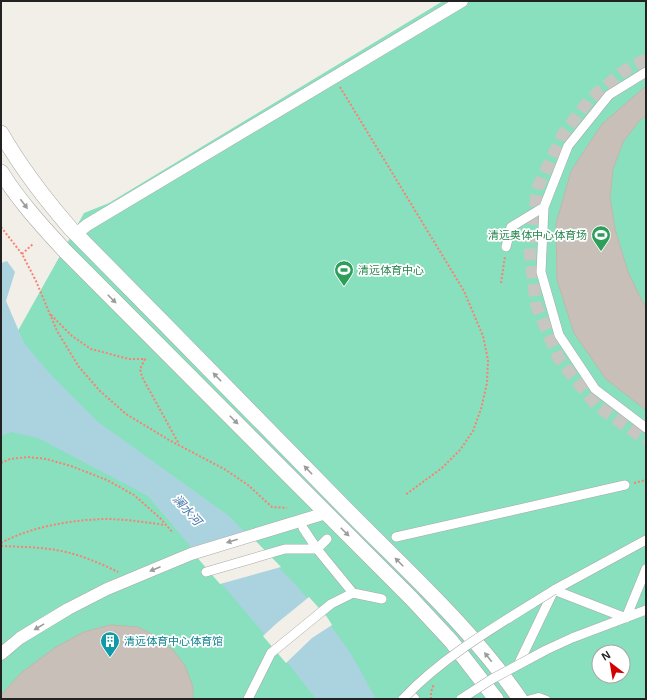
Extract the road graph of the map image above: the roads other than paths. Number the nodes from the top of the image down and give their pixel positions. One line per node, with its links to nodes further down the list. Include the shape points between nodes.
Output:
1 (462, 1): 6 (street, via 87,225)
2 (646, 72): 5 (street, via 609,95 568,146)
3 (1, 133): 6 (street, via 22,167)
4 (1, 172): 10 (street, one-way to 10, via 32,216 65,251)
5 (544, 207): 7 (street, via 511,227); 8 (street, via 541,272 559,335 595,389)
6 (76, 234): 29 (street, one-way to 6, via 474,640 439,603)
7 (506, 247)
8 (646, 428)
9 (625, 485): 12 (street)
10 (326, 513): 23 (street, one-way to 23, via 191,554 107,589 20,638); 28 (street, one-way to 28, via 451,641)
11 (303, 528): 15 (street)
12 (396, 537)
13 (327, 539): 15 (street)
14 (646, 540): 18 (street)
15 (317, 549): 17 (street, via 285,549); 19 (street)
16 (646, 570): 22 (street)
17 (206, 572)
18 (554, 590): 22 (street); 24 (street, bridge); 25 (street, bridge, via 436,668)
19 (352, 593): 20 (street); 26 (street, via 331,604 271,653)
20 (382, 599)
21 (646, 610): 22 (street)
22 (626, 618): 24 (street, bridge, via 572,638)
23 (1, 654)
24 (518, 665): 27 (street, bridge)
25 (409, 697)
26 (248, 699)
27 (461, 699)
28 (496, 699)
29 (520, 699)
30 (528, 699): 31 (lane, via 539,696)
31 (547, 699)

